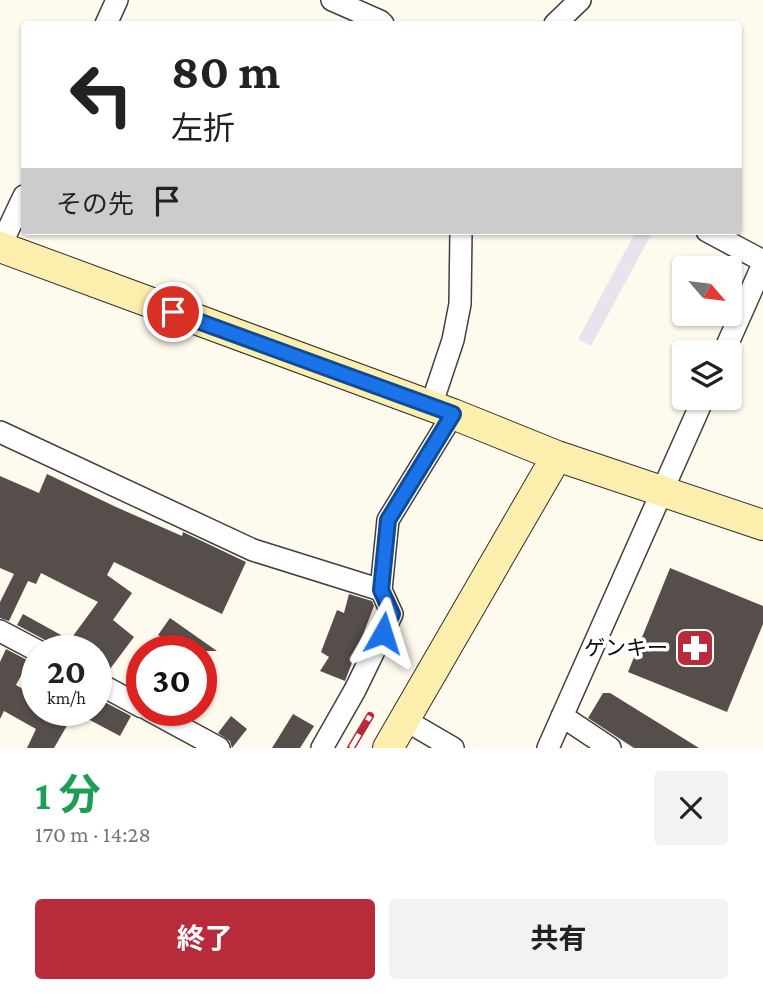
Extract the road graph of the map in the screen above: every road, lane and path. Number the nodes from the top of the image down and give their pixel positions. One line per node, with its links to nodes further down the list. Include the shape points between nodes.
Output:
1 (117, 0): 4 (street)
2 (332, 0): 5 (street)
3 (580, 0): 6 (street)
4 (107, 21)
5 (380, 21)
6 (558, 21)
7 (21, 202): 10 (street)
8 (461, 235): 13 (street, via 460,304)
9 (715, 235): 11 (street)
10 (0, 247): 13 (street)
11 (763, 262): 12 (street)
12 (729, 340)
13 (442, 410): 16 (street); 19 (street, via 388,520)
14 (698, 410): 17 (street)
15 (0, 432): 19 (street, via 253,550)
16 (557, 456): 17 (street); 23 (street)
17 (662, 491): 18 (street); 22 (street)
18 (763, 525)
19 (381, 590): 26 (street, via 392,614)
20 (0, 631): 21 (street)
21 (21, 642)
22 (562, 716): 29 (street); 30 (street)
23 (404, 720): 27 (street); 28 (street)
24 (178, 726): 25 (street)
25 (219, 748)
26 (322, 748)
27 (388, 748)
28 (453, 748)
29 (548, 748)
30 (610, 748)

